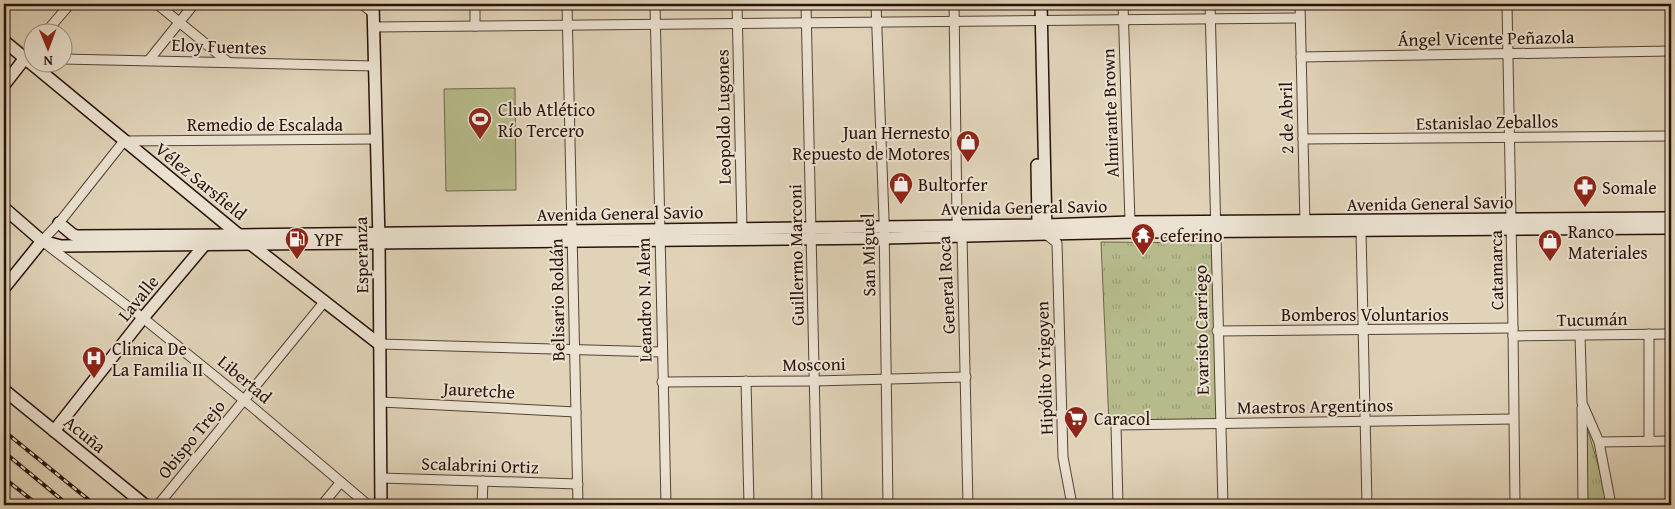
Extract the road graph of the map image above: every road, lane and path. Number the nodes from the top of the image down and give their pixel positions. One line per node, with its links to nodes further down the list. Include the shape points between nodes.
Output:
1 (70, 4): 24 (street)
2 (157, 4): 25 (street)
3 (194, 4): 25 (street)
4 (362, 4): 18 (street)
5 (475, 4): 31 (street)
6 (567, 4): 30 (street, Belisario Roldán)
7 (655, 4): 28 (street, Leandro N. Alem)
8 (737, 4): 29 (street, Leopoldo Lugones)
9 (806, 4): 27 (street, Guillermo Marconi)
10 (876, 4): 26 (street, San Miguel)
11 (954, 4): 22 (street, General Roca)
12 (1033, 4): 23 (main road)
13 (1041, 4): 23 (main road)
14 (1123, 4): 20 (street, Almirante Brown)
15 (1210, 4): 21 (street, Evaristo Carriego)
16 (1300, 4): 19 (street, 2 de Abril)
17 (1507, 4): 36 (street, Catamarca)
18 (373, 8): 32 (main road, Esperanza)
19 (1300, 18): 21 (street); 37 (street, 2 de Abril)
20 (1124, 19): 21 (street); 23 (street); 52 (street, Almirante Brown)
21 (1210, 19): 56 (street, Evaristo Carriego)
22 (954, 21): 23 (street); 26 (street); 60 (street, General Roca)
23 (1038, 21): 57 (main road)
24 (55, 22)
25 (179, 22): 39 (street); 40 (street)
26 (877, 22): 27 (street); 62 (street, San Miguel)
27 (806, 23): 29 (street); 63 (street, Guillermo Marconi)
28 (655, 24): 29 (street); 30 (street); 66 (street, Leandro N. Alem)
29 (737, 24): 59 (street, Leopoldo Lugones)
30 (567, 25): 31 (street); 67 (street, Belisario Roldán)
31 (475, 26): 32 (street)
32 (374, 27): 42 (main road, Esperanza)
33 (4, 41): 34 (main road, Vélez Sarsfield)
34 (22, 51)
35 (1671, 51): 36 (street, Ángel Vicente Peñazola)
36 (1507, 55): 37 (street, Ángel Vicente Peñazola); 46 (street, Catamarca)
37 (1301, 57): 48 (street, 2 de Abril)
38 (72, 59): 39 (street, Eloy Fuentes)
39 (148, 60): 40 (street, Eloy Fuentes)
40 (228, 62): 42 (street, Eloy Fuentes)
41 (22, 64): 44 (main road)
42 (375, 66): 47 (main road, Esperanza)
43 (49, 72): 49 (main road, Vélez Sarsfield)
44 (4, 85)
45 (1671, 136): 46 (street, Estanislao Zeballos)
46 (1509, 138): 48 (street, Estanislao Zeballos); 54 (street, Catamarca)
47 (376, 139): 49 (street, Remedio de Escalada); 68 (main road, Esperanza)
48 (1303, 139): 55 (street, 2 de Abril)
49 (124, 141): 53 (street); 65 (main road, Vélez Sarsfield)
50 (4, 208): 69 (main road, Libertad)
51 (1671, 218): 54 (main road, Avenida General Savio)
52 (1130, 222): 56 (main road, Avenida General Savio); 57 (main road, Avenida General Savio)
53 (59, 223): 64 (main road, via 76,236); 69 (street)
54 (1511, 224): 55 (main road, Avenida General Savio); 58 (main road, Avenida General Savio); 61 (main road, Avenida General Savio); 77 (street, Catamarca)
55 (1305, 226): 56 (main road, Avenida General Savio); 61 (main road, Avenida General Savio)
56 (1215, 227): 57 (main road, Avenida General Savio, via 1135,232); 76 (street, Evaristo Carriego)
57 (1044, 228): 60 (main road, Avenida General Savio); 117 (street, Hipólito Yrigoyen, via 1057,243 1063,457)
58 (1671, 228)
59 (742, 229): 63 (main road, Avenida General Savio); 66 (main road, Avenida General Savio)
60 (960, 231): 62 (main road, Avenida General Savio); 84 (street, General Roca)
61 (1361, 231): 75 (street)
62 (884, 232): 63 (main road, Avenida General Savio); 85 (street, San Miguel)
63 (811, 233): 66 (main road, Avenida General Savio); 87 (street, Guillermo Marconi)
64 (213, 235): 65 (main road); 71 (main road, Lavalle)
65 (240, 235): 68 (main road); 70 (main road, Vélez Sarsfield)
66 (659, 235): 67 (main road, Avenida General Savio); 83 (street, Leandro N. Alem)
67 (572, 236): 68 (main road, Avenida General Savio); 82 (street, Belisario Roldán)
68 (379, 237): 70 (main road); 81 (main road, Esperanza)
69 (42, 241): 71 (main road, via 61,246); 72 (main road); 74 (street, Libertad)
70 (252, 244): 71 (main road); 73 (main road, Vélez Sarsfield)
71 (204, 245): 74 (main road, Lavalle)
72 (4, 288)
73 (325, 301): 81 (main road, Vélez Sarsfield); 90 (street, Obispo Trejo)
74 (143, 318): 90 (street, Libertad); 97 (main road, Lavalle)
75 (1362, 330): 76 (street, Bomberos Voluntarios); 77 (street, Bomberos Voluntarios); 95 (street)
76 (1217, 331): 96 (street, Evaristo Carriego)
77 (1513, 332): 80 (street, Tucumán); 94 (street, Catamarca)
78 (1648, 334): 79 (street, Tucumán); 80 (street, Tucumán); 98 (street)
79 (1671, 334)
80 (1580, 335): 92 (street)
81 (379, 344): 82 (street); 91 (main road, Esperanza)
82 (575, 350): 83 (street); 93 (street, Belisario Roldán)
83 (662, 352): 88 (street, Leandro N. Alem)
84 (966, 377): 85 (street, Mosconi); 116 (street, General Roca)
85 (886, 379): 87 (street, Mosconi); 115 (street, San Miguel)
86 (746, 381): 87 (street, Mosconi); 88 (street, Mosconi); 113 (street)
87 (815, 381): 114 (street, Guillermo Marconi)
88 (662, 382): 112 (street, Leandro N. Alem)
89 (4, 390): 97 (main road, Acuña)
90 (244, 400): 103 (street, Libertad); 106 (street, Obispo Trejo)
91 (381, 402): 93 (street, Jauretche); 101 (main road, Esperanza)
92 (1582, 403): 100 (street); 122 (street)
93 (576, 412): 104 (street, Belisario Roldán)
94 (1514, 419): 95 (street, Maestros Argentinos); 121 (street, Catamarca)
95 (1365, 421): 96 (street, Maestros Argentinos); 120 (street)
96 (1220, 423): 118 (street, Maestros Argentinos, via 1116,426); 119 (street, Evaristo Carriego)
97 (54, 431): 105 (main road, Acuña)
98 (1649, 441): 99 (street); 100 (street)
99 (1671, 441)
100 (1599, 442): 123 (street)
101 (381, 478): 102 (street, Scalabrini Ortiz); 109 (main road, Esperanza)
102 (483, 481): 104 (street, Scalabrini Ortiz); 110 (street)
103 (340, 483): 107 (street); 108 (street, Libertad)
104 (578, 484): 111 (street, Belisario Roldán)
105 (144, 505)
106 (158, 505)
107 (322, 505)
108 (368, 505)
109 (381, 505)
110 (482, 505)
111 (578, 505)
112 (666, 505)
113 (749, 505)
114 (817, 505)
115 (888, 505)
116 (968, 505)
117 (1072, 505)
118 (1118, 505)
119 (1223, 505)
120 (1367, 505)
121 (1515, 505)
122 (1583, 505)
123 (1611, 505)

